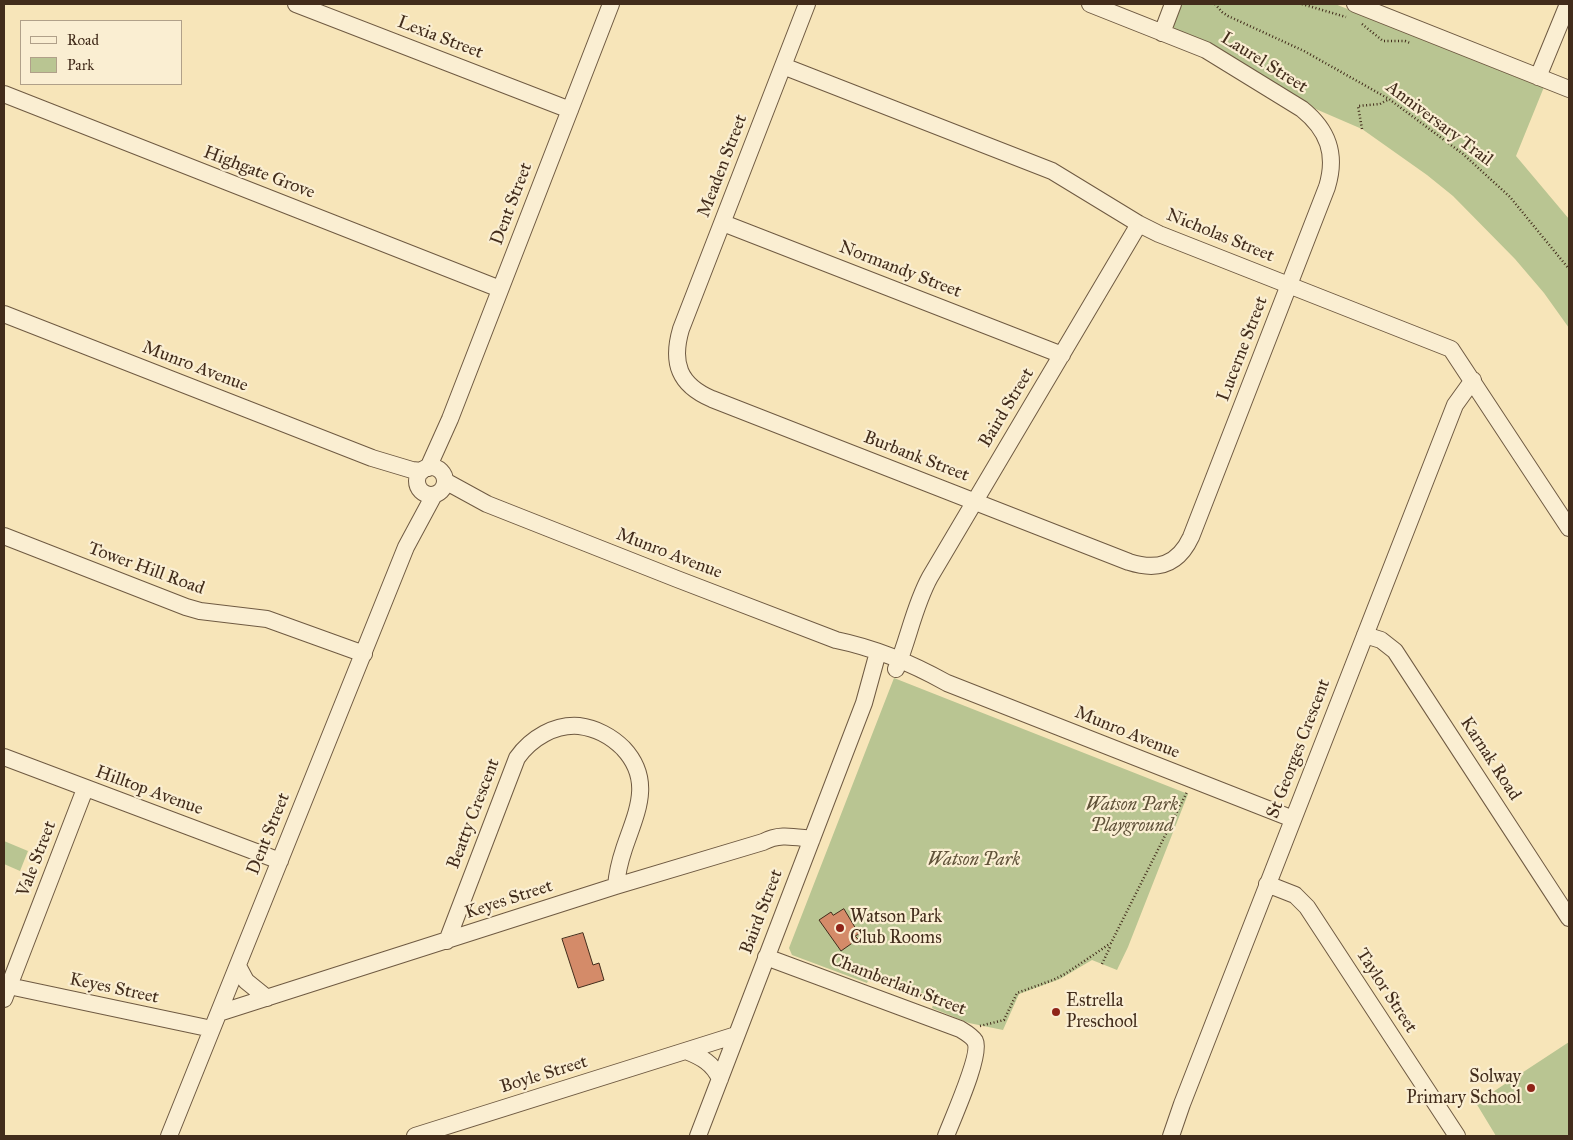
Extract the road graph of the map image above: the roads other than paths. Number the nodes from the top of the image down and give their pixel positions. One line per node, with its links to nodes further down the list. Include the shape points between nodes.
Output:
1 (296, 4): 14 (street, Lexia Street)
2 (611, 4): 14 (street, Dent Street)
3 (807, 4): 10 (street, Meaden Street)
4 (1090, 4): 9 (street, Laurel Street)
5 (1164, 4): 9 (street)
6 (1173, 4): 9 (street)
7 (1356, 4): 11 (street)
8 (1568, 4): 11 (street)
9 (1158, 31): 15 (street, Laurel Street, via 1215,55 1302,109 1315,120)
10 (783, 66): 16 (street, Meaden Street); 17 (street, Nicholas Street, via 1052,171)
11 (1538, 77): 12 (street)
12 (1569, 89)
13 (4, 94): 19 (street, Highgate Grove)
14 (570, 110): 19 (street, Dent Street)
15 (1329, 147): 18 (street, Lucerne Street, via 1332,159 1330,177)
16 (723, 222): 21 (street, Meaden Street); 22 (street, Normandy Street)
17 (1139, 224): 18 (street, Nicholas Street); 22 (street, Baird Street)
18 (1289, 285): 23 (street, Nicholas Street, via 1451,349); 28 (street, Lucerne Street, via 1187,547)
19 (500, 289): 24 (street, Dent Street, via 450,419)
20 (4, 314): 24 (street, Munro Avenue)
21 (677, 342): 25 (street, Burbank Street, via 676,360 680,372 701,394)
22 (1062, 355): 25 (street, Baird Street)
23 (1473, 380): 26 (street, Nicholas Street); 29 (street, St Georges Crescent, via 1455,405)
24 (431, 481): 30 (street, Dent Street); 31 (street, Munro Avenue, via 677,580 836,640 858,644)
25 (975, 502): 28 (street, Burbank Street, via 1140,566 1157,566); 31 (street, Baird Street, via 930,577)
26 (1569, 528)
27 (4, 536): 30 (street, Tower Hill Road, via 186,607 267,618)
28 (1174, 559)
29 (1365, 634): 34 (street, St Georges Crescent); 41 (street, Karnak Road, via 1381,640 1395,651)
30 (364, 654): 38 (street, Dent Street)
31 (888, 661): 34 (street, Munro Avenue, via 925,670 947,683); 35 (street, Baird Street, via 864,703)
32 (4, 757): 33 (street, Hilltop Avenue)
33 (85, 789): 38 (street, Hilltop Avenue); 45 (street, Vale Street)
34 (1293, 820): 39 (street, St Georges Crescent)
35 (812, 839): 36 (street, Keyes Street, via 785,836); 37 (street, Baird Street)
36 (763, 842): 37 (street, Keyes Street, via 784,844); 40 (street, Keyes Street)
37 (806, 855): 43 (street, Baird Street)
38 (280, 861): 44 (street, Dent Street)
39 (1267, 884): 56 (street, St Georges Crescent); 57 (street, Taylor Street, via 1295,896 1307,907)
40 (616, 886): 42 (street, Keyes Street); 42 (street, Beatty Crescent, via 619,864 640,804 637,772 626,752 611,738 586,727 558,728 530,743 517,758)
41 (1569, 918)
42 (447, 941): 46 (street, Keyes Street)
43 (766, 957): 49 (street, Baird Street); 55 (street, Chamberlain Street, via 968,1034 977,1046 975,1061)
44 (238, 966): 46 (street, via 246,981); 47 (street, Dent Street)
45 (5, 991): 48 (street, Keyes Street)
46 (267, 998): 47 (street, Keyes Street)
47 (219, 1013): 48 (street, Dent Street)
48 (212, 1030): 52 (street, Dent Street)
49 (736, 1035): 50 (street, Boyle Street); 51 (street, Baird Street)
50 (686, 1051): 51 (street, via 709,1063); 53 (street, Boyle Street)
51 (720, 1079): 54 (street, Baird Street)
52 (169, 1136)
53 (415, 1136)
54 (698, 1136)
55 (946, 1136)
56 (1171, 1136)
57 (1457, 1136)

